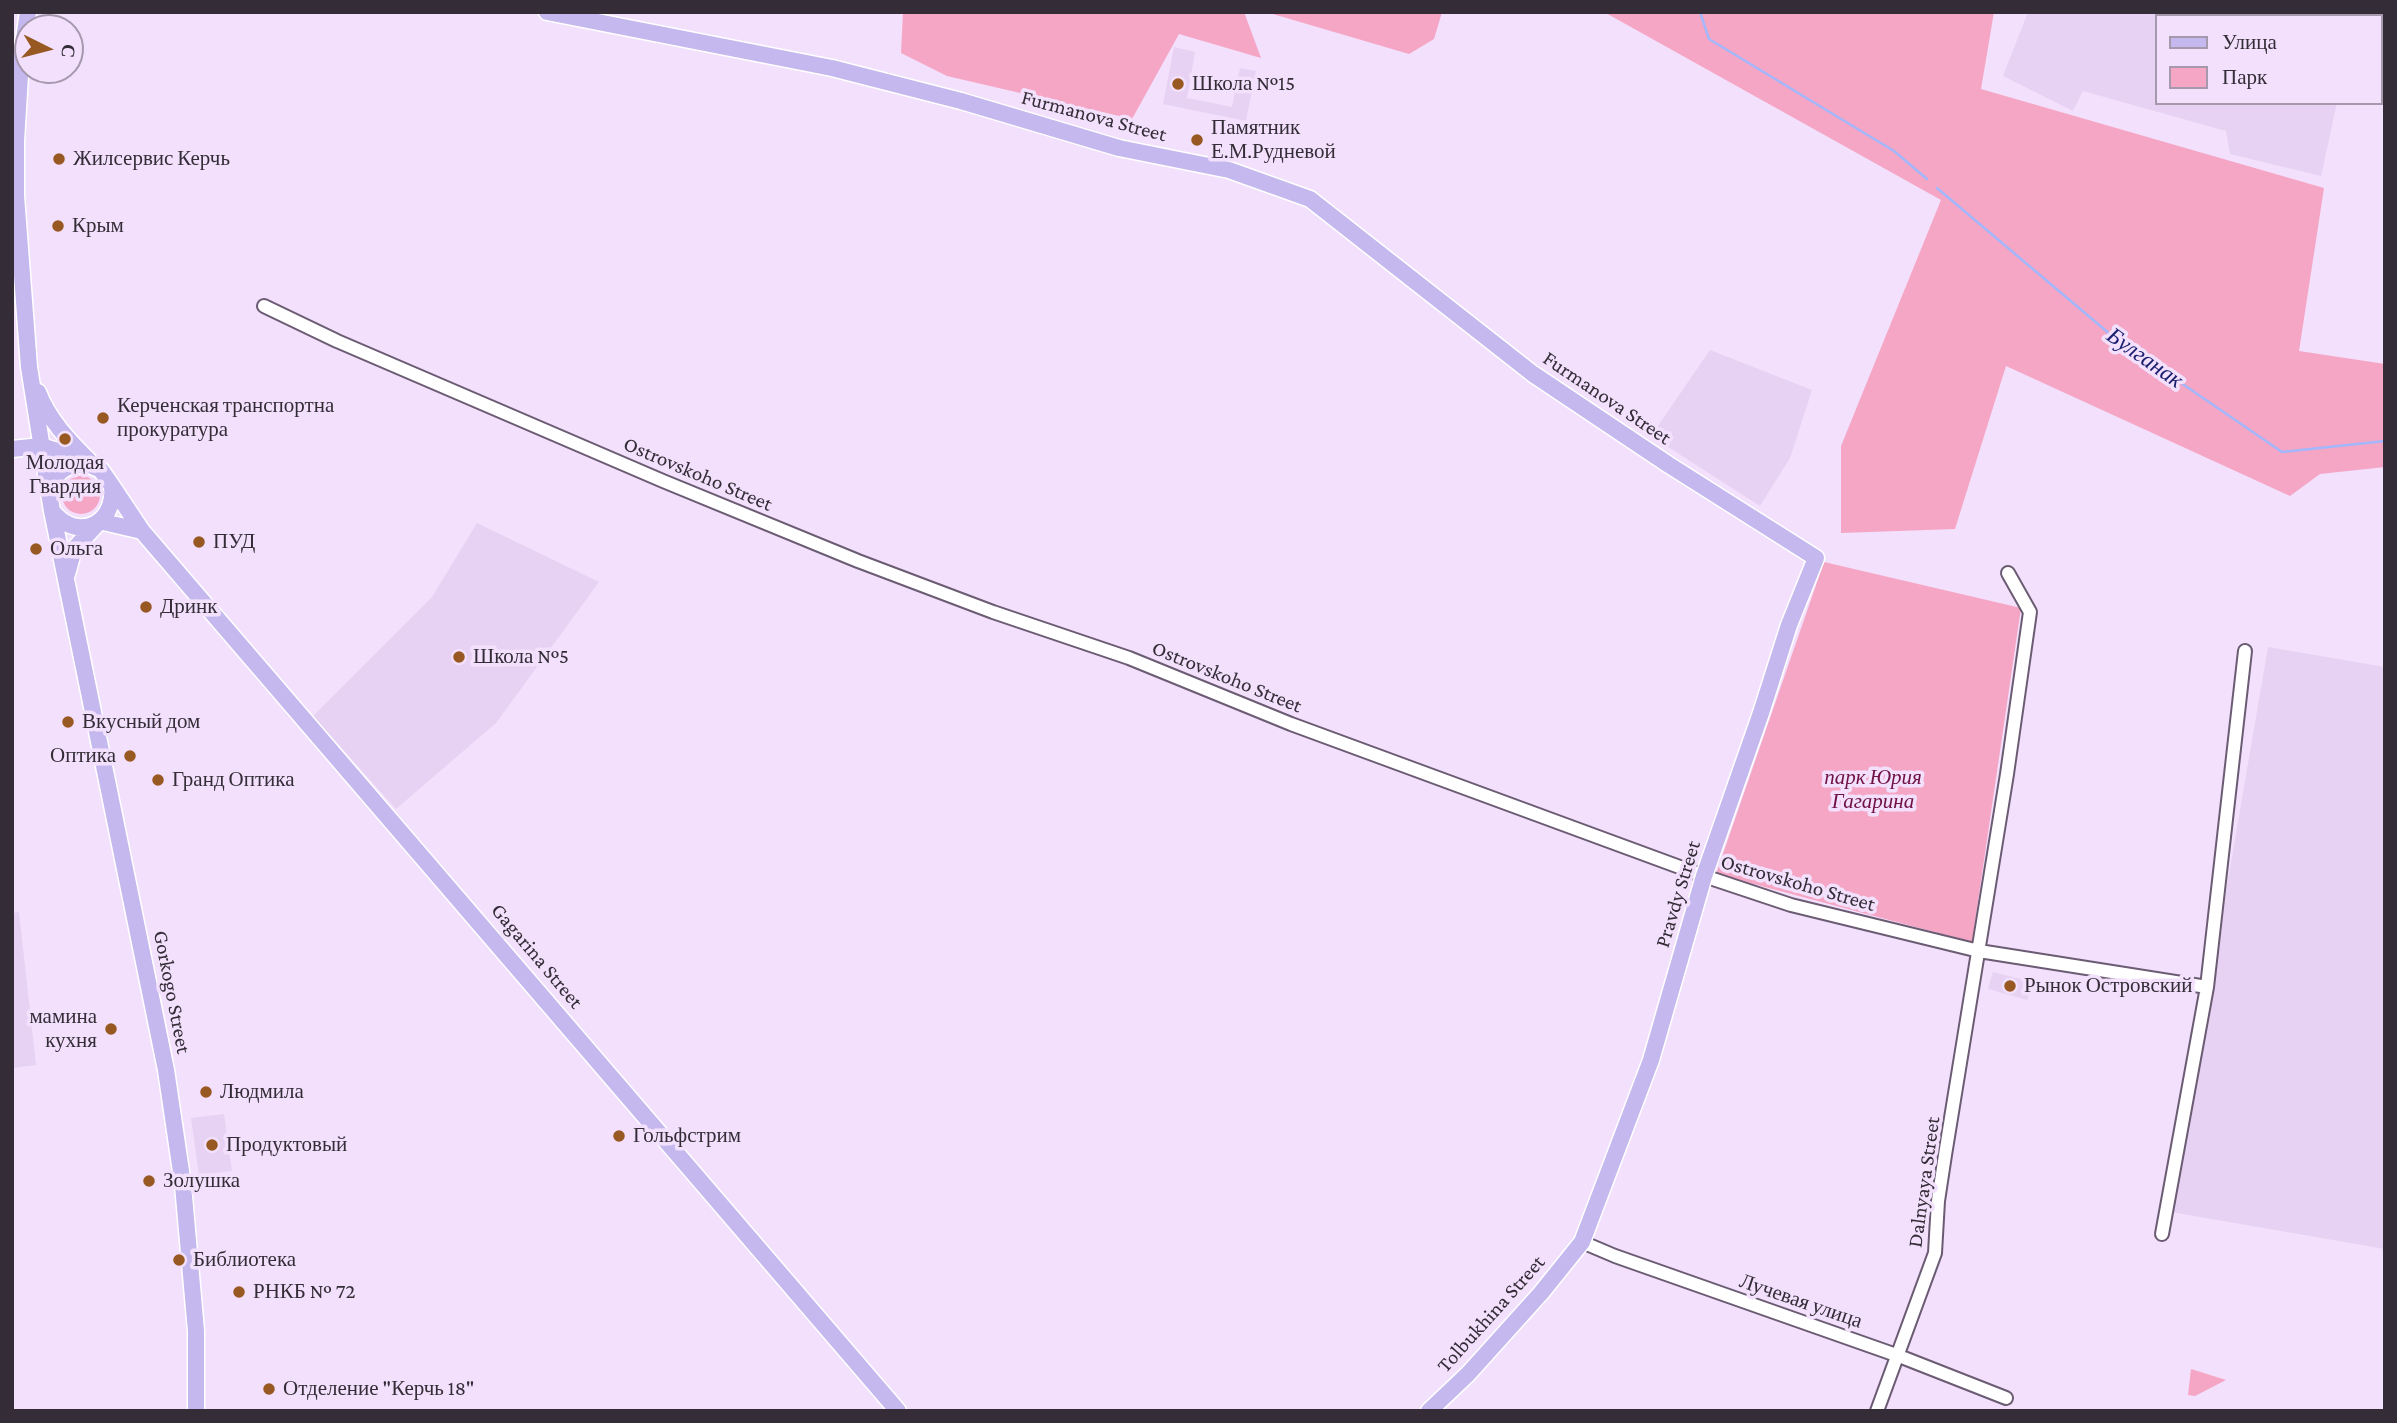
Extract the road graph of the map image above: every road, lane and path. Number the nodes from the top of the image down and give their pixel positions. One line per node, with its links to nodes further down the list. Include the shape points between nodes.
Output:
1 (28, 12): 4 (main road, Gorkogo Street, via 21,59 16,196)
2 (547, 12): 12 (main road, Furmanova Street, via 832,68 1119,148 1229,170 1310,199 1533,374)
3 (264, 306): 16 (street, Ostrovskoho Street, via 858,561 1129,658 1291,724)
4 (29, 367): 5 (main road, Gorkogo Street); 7 (main road, Gorkogo Street, via 47,411)
5 (41, 446): 6 (main road); 7 (main road); 9 (main road, Gorkogo Street)
6 (12, 449)
7 (96, 467): 8 (main road); 9 (main road, via 79,464 61,470 54,478)
8 (112, 486): 10 (main road, via 112,502); 11 (main road, Gagarina Street)
9 (51, 502): 10 (main road, via 59,520 75,527); 14 (main road, Gorkogo Street)
10 (99, 521): 11 (main road); 14 (main road, Gorkogo Street, via 74,549 66,570)
11 (142, 530): 24 (main road, Gagarina Street)
12 (1815, 558): 16 (main road, Pravdy Street)
13 (2008, 573): 17 (street, Dalnyaya Street, via 2030,612)
14 (67, 587): 23 (main road, Gorkogo Street, via 166,1070 183,1185 196,1331)
15 (2245, 651): 18 (street)
16 (1704, 876): 17 (street, Ostrovskoho Street, via 1791,905); 20 (main road, Pravdy Street, via 1651,1060)
17 (1979, 951): 18 (street, Ostrovskoho Street); 21 (street, Dalnyaya Street, via 1945,1154 1935,1252)
18 (2207, 987): 19 (street)
19 (2162, 1234)
20 (1582, 1242): 21 (street, Лучевая улица); 25 (main road, Tolbukhina Street, via 1468,1374)
21 (1899, 1356): 22 (street, Лучевая улица); 26 (street, Dalnyaya Street)
22 (2006, 1398)
23 (196, 1411)
24 (898, 1411)
25 (1429, 1411)
26 (1877, 1411)

